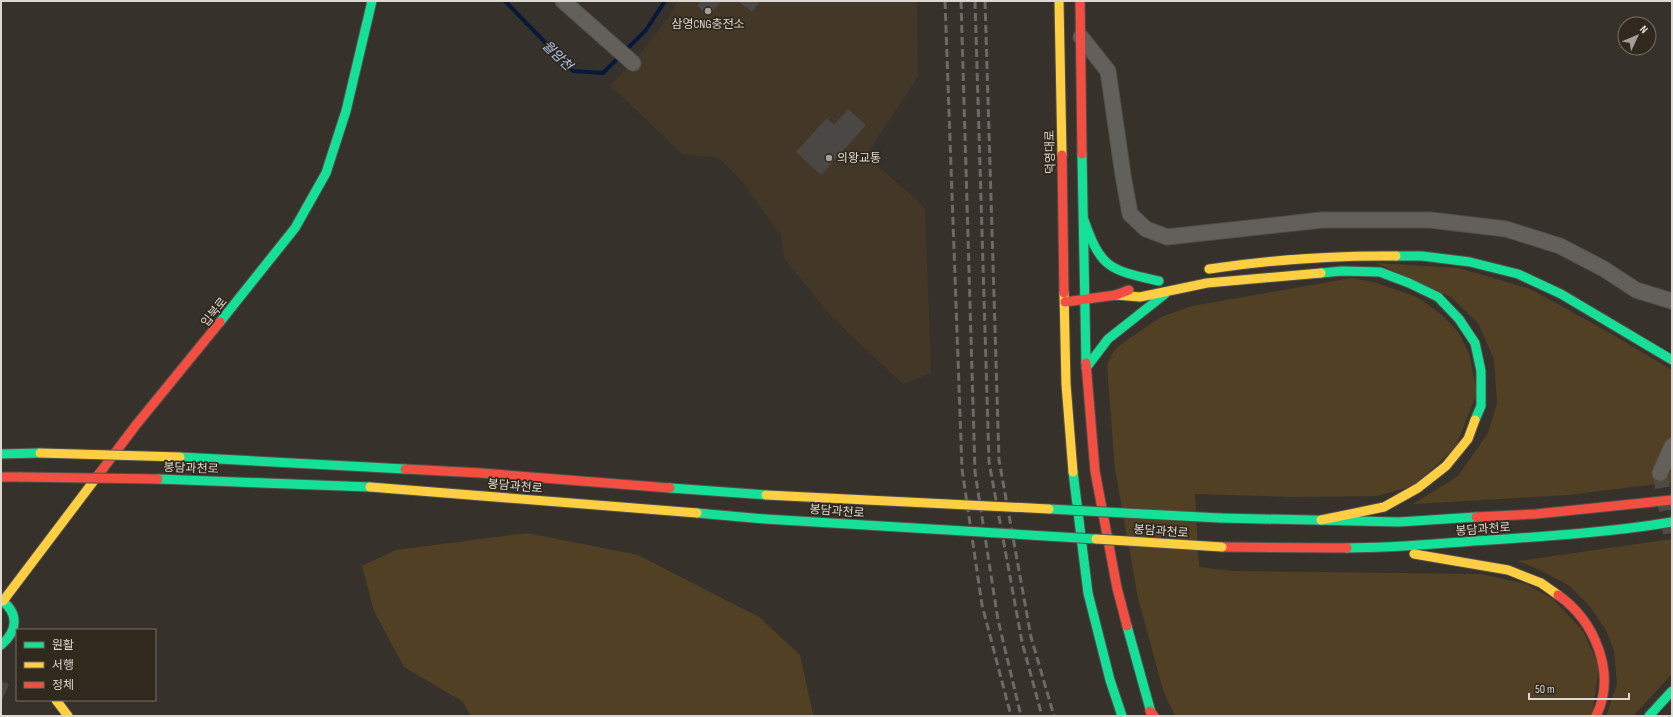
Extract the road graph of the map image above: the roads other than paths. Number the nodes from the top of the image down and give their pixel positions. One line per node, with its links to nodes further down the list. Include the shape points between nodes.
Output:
1 (372, 1): 24 (main road, 입북로, via 346,111 326,173 295,228 136,424)
2 (563, 1): 6 (street)
3 (1060, 1): 13 (main road, 덕영대로)
4 (1080, 1): 5 (main road)
5 (1080, 37): 7 (main road); 12 (street, via 1108,71 1130,214 1146,229 1167,237 1322,220 1430,220 1506,229 1560,246 1604,269 1636,290)
6 (633, 63)
7 (1084, 220): 10 (main road, via 1099,255 1109,264 1124,272 1163,280 1137,286); 11 (main road)
8 (1202, 270): 14 (main road, via 1264,261 1350,255 1422,256 1470,262 1518,274 1560,294)
9 (1170, 291): 10 (main road, via 1140,297); 15 (main road, via 1108,339); 21 (main road, via 1207,283 1342,271 1380,272 1438,297 1459,319 1475,343 1481,371 1481,406 1468,439 1446,466 1418,488 1384,507)
10 (1116, 295): 11 (main road)
11 (1085, 300): 13 (main road); 15 (main road)
12 (1672, 301)
13 (1065, 302): 30 (main road, 덕영대로, via 1066,384 1074,483 1088,593)
14 (1672, 360)
15 (1086, 368): 28 (main road, via 1095,471 1117,588)
16 (1672, 446): 18 (street)
17 (1, 454): 21 (main road, 봉담과천로, bridge, via 180,457 481,473 766,495 1220,518)
18 (1660, 474)
19 (1, 477): 23 (main road, 봉담과천로, bridge, via 158,479 379,487 765,519 1222,547)
20 (1672, 500): 21 (main road, 봉담과천로, via 1536,514 1399,522)
21 (1321, 520)
22 (1672, 522): 23 (main road, 봉담과천로, via 1637,528)
23 (1377, 548): 31 (main road, via 1508,570 1541,583 1568,602 1588,625 1602,656 1604,683 1600,708)
24 (2, 600): 25 (main road, via 9,606 15,619)
25 (7, 644)
26 (1672, 691): 32 (main road)
27 (57, 701): 29 (main road)
28 (1152, 714)
29 (68, 716)
30 (1122, 716)
31 (1596, 716)
32 (1649, 716)

